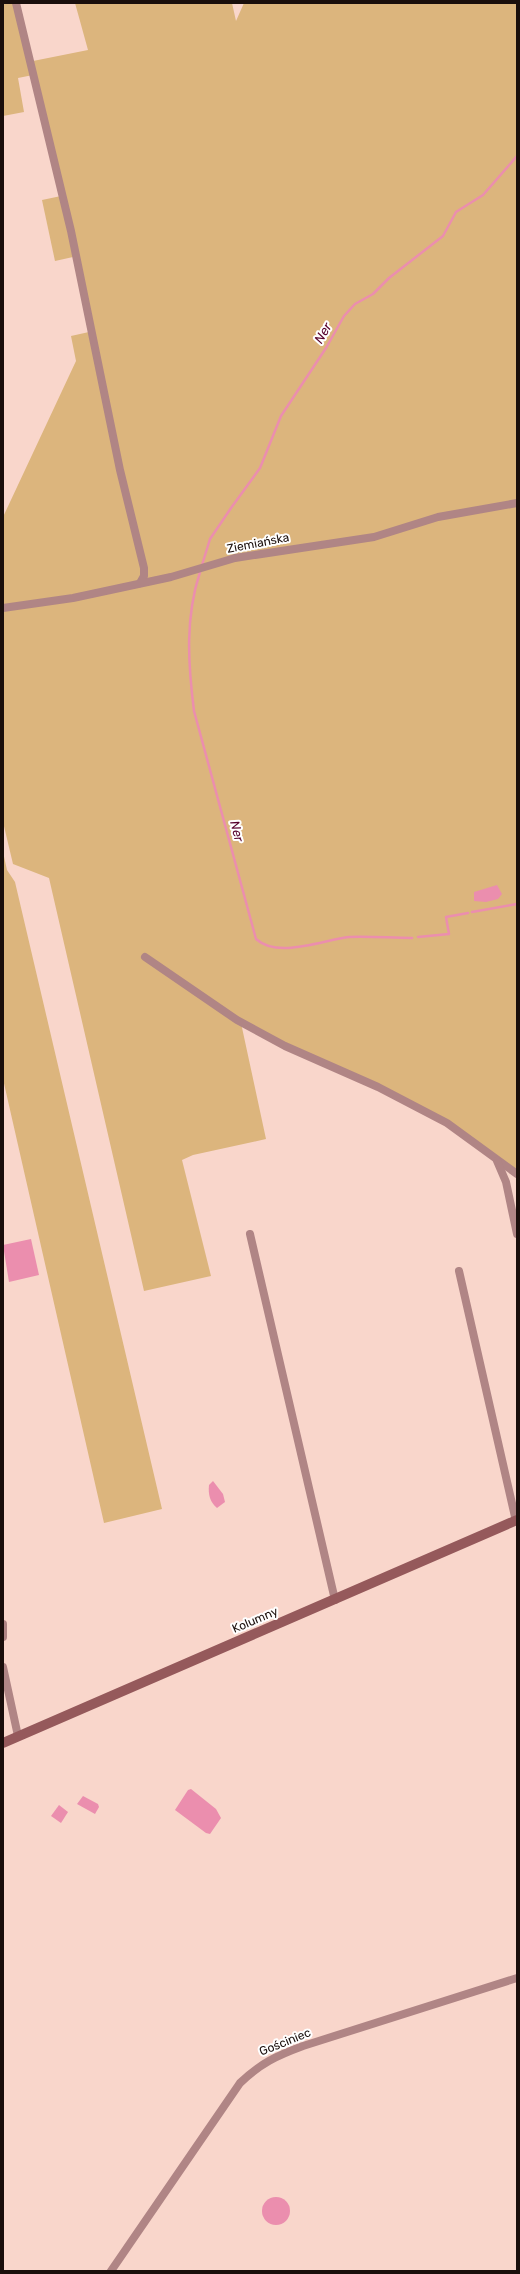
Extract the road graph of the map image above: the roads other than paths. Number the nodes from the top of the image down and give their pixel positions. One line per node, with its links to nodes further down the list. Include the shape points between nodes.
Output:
1 (16, 3): 3 (street, via 71,232 120,470 144,568 144,576)
2 (517, 504): 3 (street, Ziemiańska, via 438,517 374,536 235,558)
3 (140, 583): 4 (street, Ziemiańska, via 73,598)
4 (3, 608)
5 (145, 957): 6 (street, via 236,1020 285,1046 378,1087 446,1123)
6 (497, 1161): 7 (street); 9 (street, via 506,1182)
7 (517, 1174)
8 (250, 1234): 12 (street)
9 (517, 1234)
10 (459, 1271): 11 (street)
11 (517, 1520): 12 (street, Kolumny)
12 (335, 1600): 16 (street, Kolumny)
13 (3, 1624): 14 (street)
14 (3, 1637)
15 (3, 1668): 16 (street)
16 (18, 1736): 17 (street, Kolumny)
17 (3, 1743)
18 (517, 1978): 19 (street, Gościniec, via 303,2046 271,2058 256,2068 240,2083)
19 (111, 2271)

